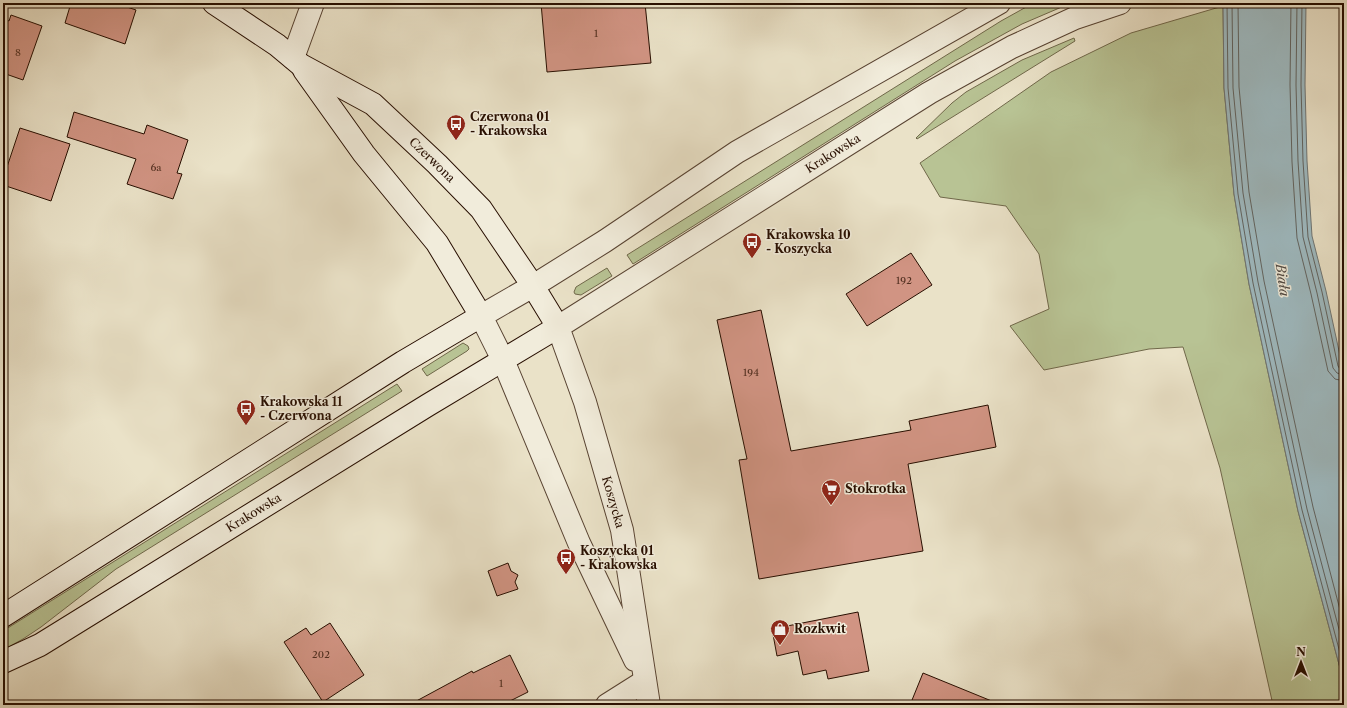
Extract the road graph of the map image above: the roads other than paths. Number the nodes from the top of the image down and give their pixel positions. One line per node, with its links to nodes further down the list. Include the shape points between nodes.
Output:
1 (214, 3): 5 (street, Czerwona, via 277,45)
2 (313, 3): 5 (street)
3 (999, 3): 6 (street, via 737,152)
4 (1120, 3): 8 (street, Krakowska, via 1075,18 1019,43 929,93)
5 (297, 62): 6 (street, Czerwona, via 373,104 437,164 482,209); 7 (street, Czerwona, via 364,154 437,243)
6 (533, 286): 7 (street); 8 (street)
7 (481, 316): 9 (street); 10 (street)
8 (558, 328): 9 (street, Krakowska); 12 (street, Koszycka, via 585,402 622,530)
9 (503, 360): 11 (street, Krakowska, via 40,645); 12 (street, Koszycka, via 579,543)
10 (3, 616)
11 (3, 662)
12 (645, 681): 13 (street); 14 (street, Koszycka)
13 (607, 705)
14 (649, 705)

